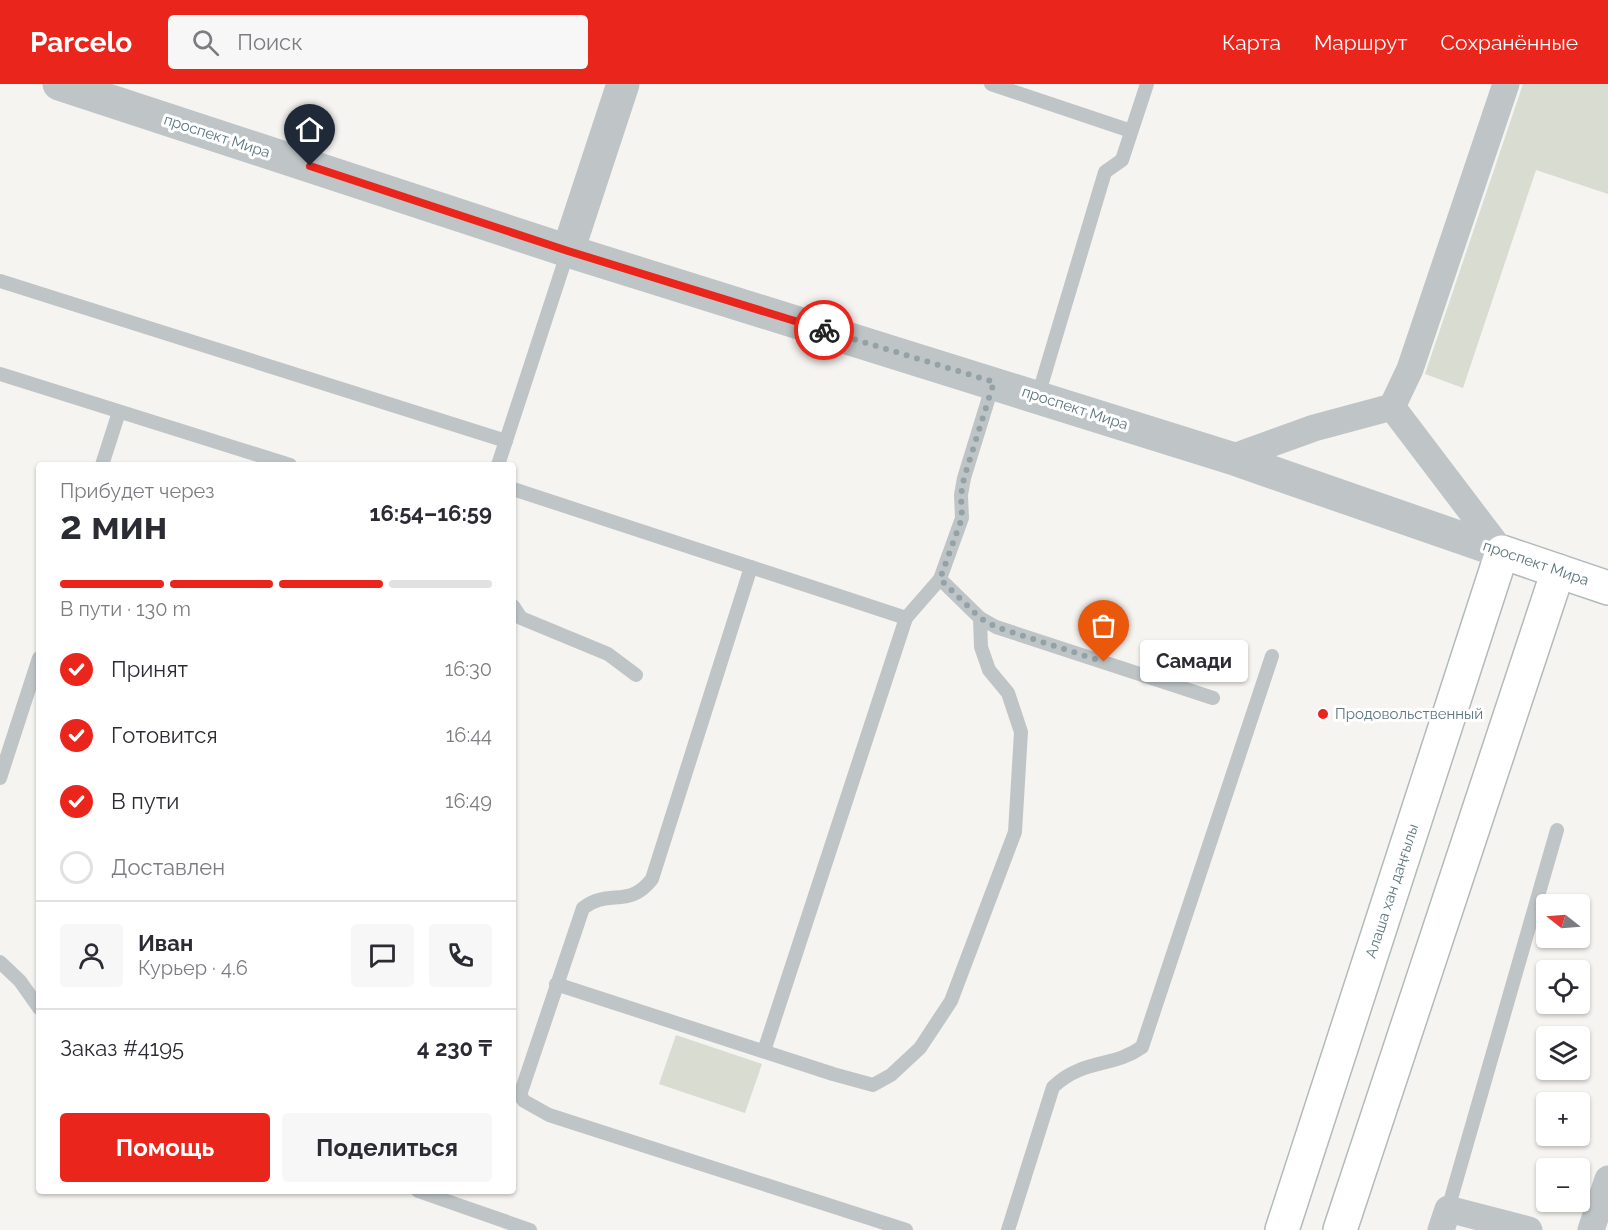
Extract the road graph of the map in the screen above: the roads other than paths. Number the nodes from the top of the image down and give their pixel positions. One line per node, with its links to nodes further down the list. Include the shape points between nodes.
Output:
1 (59, 84): 7 (street, проспект Мира)
2 (623, 84): 7 (street)
3 (991, 84): 6 (lane)
4 (1147, 84): 6 (lane)
5 (1506, 84): 12 (street, via 1410,369)
6 (1131, 131): 11 (lane, via 1122,160 1104,172)
7 (568, 251): 10 (street, проспект Мира); 14 (lane)
8 (0, 281): 14 (lane)
9 (0, 374): 13 (lane)
10 (994, 382): 11 (street, проспект Мира); 23 (lane, via 964,478 962,518)
11 (1038, 396): 15 (street, проспект Мира)
12 (1392, 407): 15 (street, via 1314,428); 20 (street)
13 (119, 412): 16 (lane); 17 (lane)
14 (506, 441): 18 (lane)
15 (1231, 458): 20 (street, проспект Мира)
16 (103, 462)
17 (280, 462)
18 (499, 462)
19 (516, 490): 21 (lane)
20 (1502, 552): 22 (main road, проспект Мира); 44 (main road, Алаша хан даңғылы)
21 (751, 567): 26 (lane); 35 (lane, via 652,879 635,895 594,899 584,908)
22 (1558, 571): 24 (main road, проспект Мира); 45 (main road)
23 (940, 579): 26 (lane); 27 (lane)
24 (1608, 588)
25 (516, 610): 30 (lane, via 521,618 608,654)
26 (906, 618): 37 (lane)
27 (980, 618): 31 (lane, via 996,627); 37 (lane, via 981,647 989,670 1008,693 1021,732 1014,832 951,1001 920,1048 891,1075 873,1085)
28 (1272, 656): 43 (lane, via 1142,1047 1130,1055 1080,1068 1053,1087)
29 (36, 667): 32 (lane)
30 (636, 675)
31 (1213, 698)
32 (0, 778)
33 (1557, 830): 40 (lane)
34 (0, 962): 36 (lane)
35 (556, 984): 37 (lane); 42 (lane, via 521,1088 524,1101 549,1115)
36 (36, 1004)
37 (764, 1051)
38 (1608, 1179): 47 (street)
39 (426, 1194): 41 (lane)
40 (1444, 1219): 46 (street)
41 (530, 1230)
42 (906, 1230)
43 (1008, 1230)
44 (1282, 1230)
45 (1340, 1230)
46 (1529, 1230)
47 (1591, 1230)

